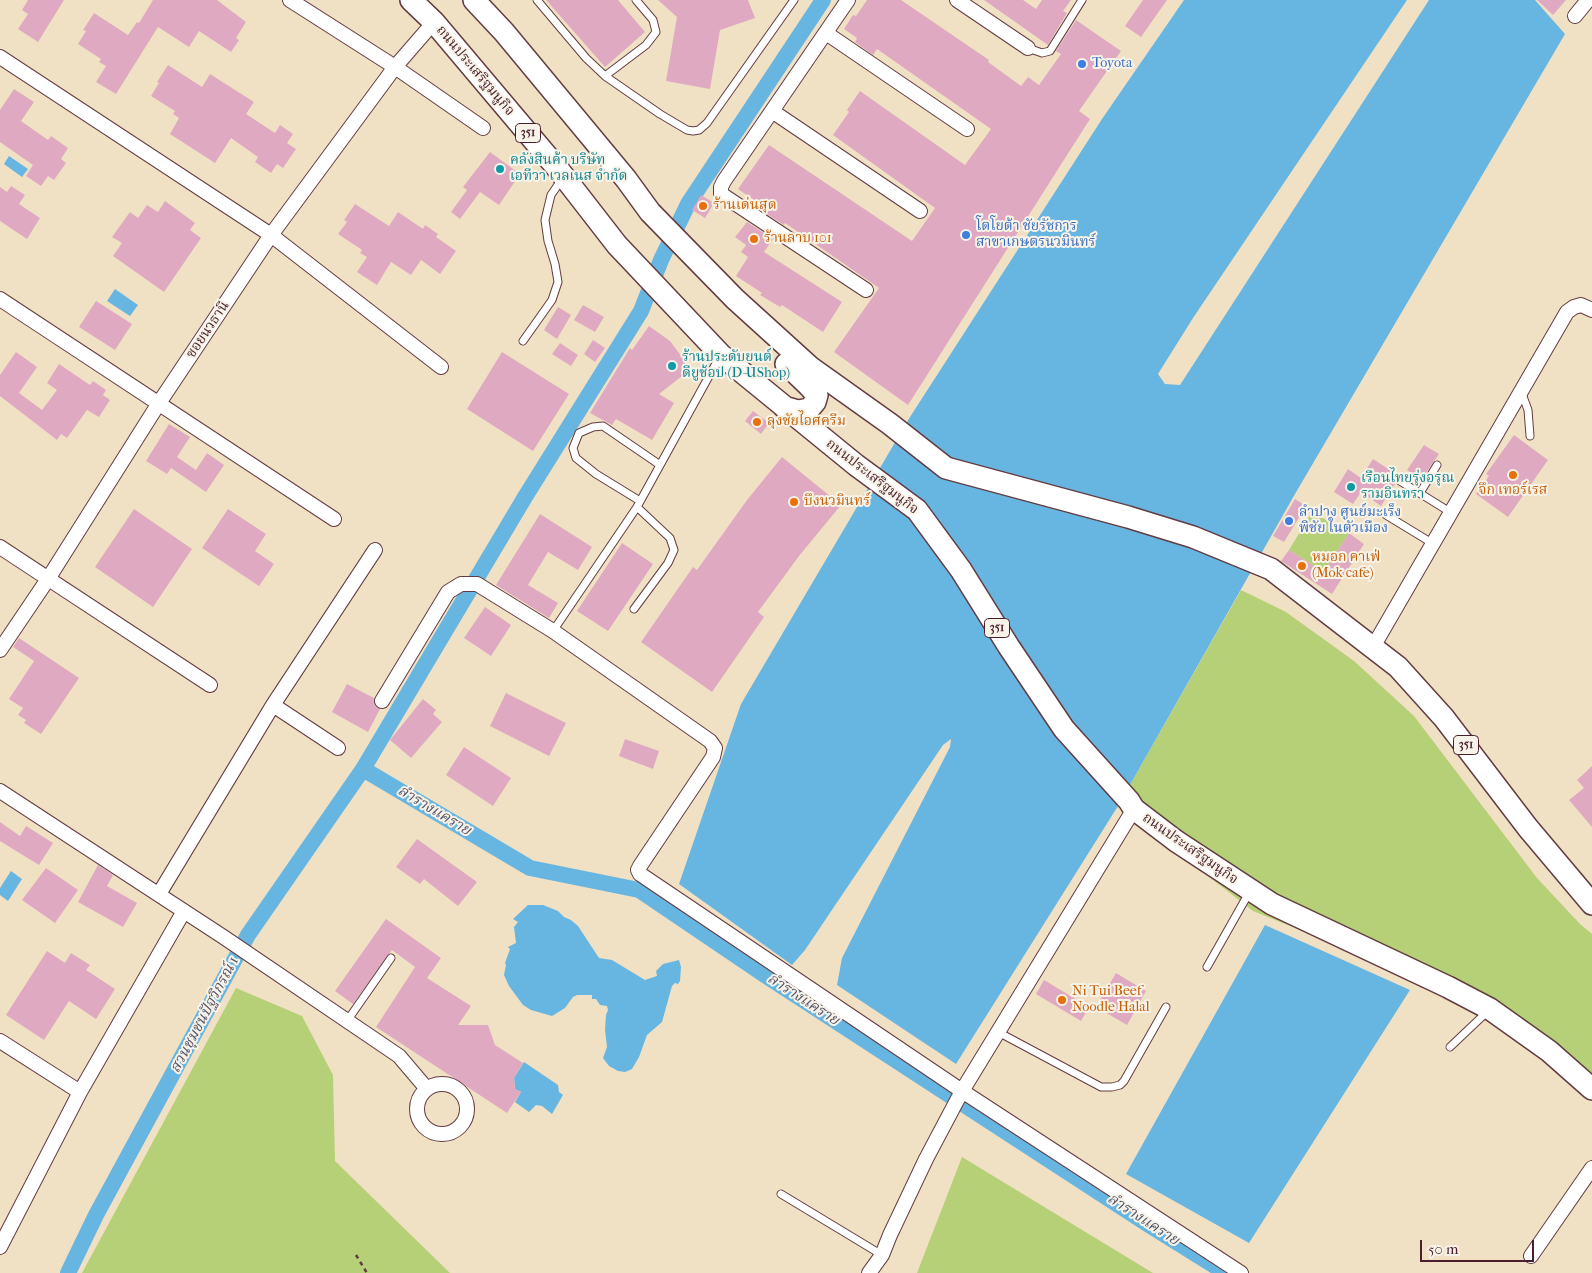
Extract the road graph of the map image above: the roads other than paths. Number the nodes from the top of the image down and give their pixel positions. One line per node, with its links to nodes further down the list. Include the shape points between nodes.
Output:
1 (290, 0): 16 (street)
2 (411, 0): 12 (main road, ถนนประเสริฐมนูกิจ / 351)
3 (474, 0): 24 (main road, 351, via 504,32)
4 (537, 0): 17 (lane)
5 (636, 0): 17 (lane, via 652,20 656,32 646,45)
6 (794, 0): 17 (lane, via 708,123 698,130 688,130 660,114)
7 (848, 0): 13 (street)
8 (957, 0): 14 (street)
9 (1082, 0): 14 (lane, via 1050,51 1042,53)
10 (1588, 0): 11 (street)
11 (1574, 16)
12 (434, 22): 16 (street, ซอยนวธานี); 21 (main road, ถนนประเสริฐมนูกิจ / 351)
13 (826, 32): 18 (street); 20 (street)
14 (1028, 48)
15 (0, 57): 23 (street)
16 (395, 68): 19 (street); 23 (street, ซอยนวธานี)
17 (605, 76)
18 (772, 111): 22 (street); 25 (street, via 724,181 721,194)
19 (482, 128)
20 (967, 129)
21 (564, 176): 28 (lane, via 551,195 545,220 558,282 552,300); 29 (main road, ถนนประเสริฐมนูกิจ / 351, via 617,245)
22 (920, 211)
23 (271, 235): 30 (street); 32 (street, ซอยนวธานี)
24 (671, 236): 33 (main road, via 677,258 817,395 809,409 798,411); 49 (main road, 351, via 810,367 946,468 1193,537 1271,569)
25 (866, 290)
26 (0, 299): 32 (street)
27 (1592, 310): 31 (street, via 1581,305 1566,312)
28 (523, 341)
29 (721, 355): 33 (main road, ถนนประเสริฐมนูกิจ / 351); 35 (lane)
30 (441, 367)
31 (1521, 390): 34 (lane, via 1528,410); 40 (street)
32 (160, 403): 42 (street); 46 (street, ซอยนวธานี)
33 (784, 407): 56 (main road, ถนนประเสริฐมนูกิจ / 351, via 916,510 961,570 1064,728)
34 (1530, 436)
35 (660, 464): 39 (lane); 39 (lane, via 603,426 579,433 573,448 576,458)
36 (1437, 465): 38 (lane)
37 (1400, 481): 38 (lane)
38 (1420, 493): 40 (lane)
39 (638, 504): 47 (lane, via 670,538 674,550); 48 (lane)
40 (1450, 512): 43 (street)
41 (1386, 515): 43 (lane)
42 (334, 519)
43 (1432, 543): 49 (street)
44 (0, 547): 46 (street)
45 (375, 550): 53 (street)
46 (48, 579): 50 (street, ซอยนวธานี); 51 (street)
47 (634, 609)
48 (553, 631): 52 (street, via 473,584 461,584 448,592); 72 (street, via 710,741 715,748 713,757 640,866 640,874)
49 (1373, 647): 59 (main road, 351, via 1398,667 1444,718 1528,828)
50 (0, 650)
51 (210, 685)
52 (382, 701)
53 (272, 705): 54 (street); 58 (street)
54 (338, 748)
55 (0, 791): 58 (street)
56 (1132, 805): 57 (main road, ถนนประเสริฐมนูกิจ / 351, via 1176,841); 66 (street)
57 (1250, 890): 62 (lane); 64 (main road, ถนนประเสริฐมนูกิจ / 351, via 1272,904)
58 (159, 894): 60 (street)
59 (1592, 904)
60 (184, 912): 65 (street); 71 (street)
61 (391, 958): 65 (lane)
62 (1207, 967)
63 (1166, 1007): 66 (lane, via 1124,1081 1112,1087 1101,1087)
64 (1490, 1010): 68 (lane); 70 (main road, ถนนประเสริฐมนูกิจ / 351, via 1549,1051)
65 (347, 1021): 69 (street, via 399,1056)
66 (998, 1032): 72 (street)
67 (0, 1041): 71 (street)
68 (1450, 1047)
69 (427, 1089)
70 (1592, 1089)
71 (80, 1092): 75 (street)
72 (958, 1099): 76 (street); 79 (street)
73 (1592, 1168): 77 (street)
74 (781, 1194): 76 (lane)
75 (0, 1247)
76 (882, 1255): 78 (street)
77 (1531, 1256)
78 (869, 1273)
79 (1241, 1273)

